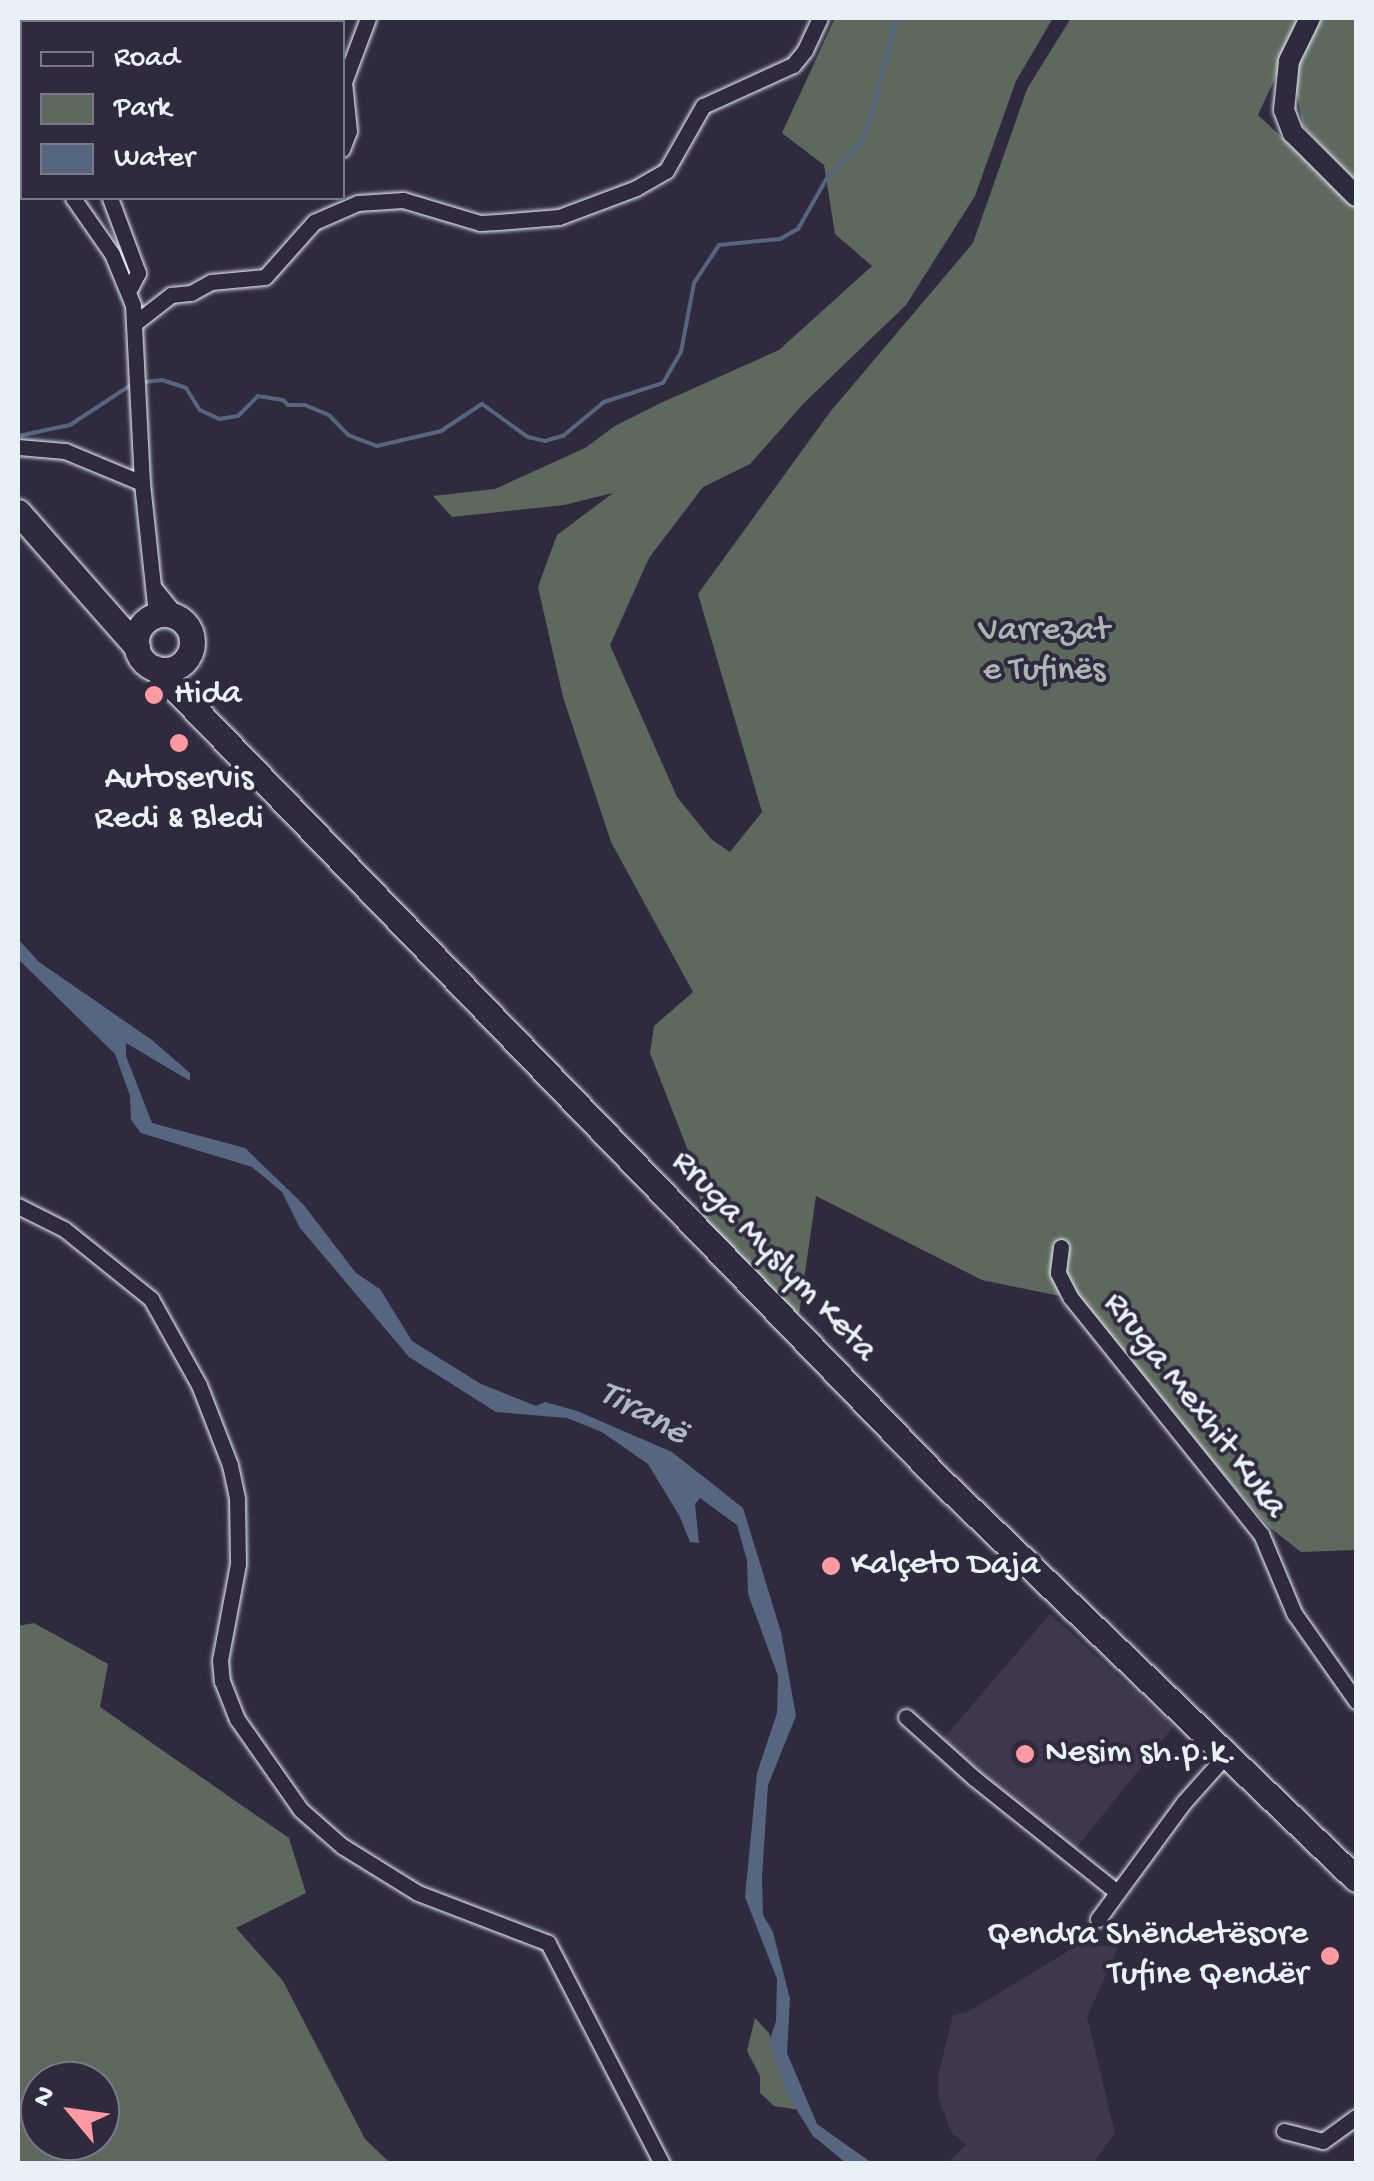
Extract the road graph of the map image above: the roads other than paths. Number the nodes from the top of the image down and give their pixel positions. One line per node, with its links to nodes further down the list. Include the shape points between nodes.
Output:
1 (368, 18): 4 (street)
2 (820, 18): 11 (street, via 792,65 703,106 666,171 636,188 559,216 480,223 403,200 358,203 314,222 265,278 211,282 171,295)
3 (1310, 18): 7 (street, via 1289,61 1284,110 1294,133)
4 (345, 79)
5 (345, 92): 6 (street)
6 (345, 141)
7 (1356, 196)
8 (74, 200): 10 (street)
9 (111, 200): 10 (street, via 138,273)
10 (129, 290): 11 (street)
11 (135, 327): 13 (street)
12 (18, 446): 13 (street, via 66,451)
13 (142, 483): 16 (street, via 152,586)
14 (18, 512): 15 (main road)
15 (71, 577): 16 (main road, via 114,606); 17 (main road)
16 (162, 615): 17 (main road, via 140,628); 18 (main road, via 192,634)
17 (137, 647): 19 (main road)
18 (188, 657): 19 (main road, via 171,669); 20 (main road)
19 (156, 668): 20 (main road, Rruga Myslym Keta)
20 (190, 703): 25 (main road, Rruga Myslym Keta, via 925,1465)
21 (18, 1206): 31 (street, via 64,1230 151,1298 216,1428 237,1499 238,1564 220,1660 237,1718 301,1810 342,1846 418,1892 548,1943)
22 (1061, 1248): 23 (street, Rruga Mexhit Kuka, via 1058,1273 1071,1298 1261,1534 1294,1613)
23 (1356, 1701)
24 (906, 1717): 27 (street)
25 (1226, 1756): 26 (main road, Rruga Myslym Keta); 27 (street)
26 (1356, 1879)
27 (1118, 1892): 28 (street)
28 (1098, 1918)
29 (1356, 2117): 30 (street, via 1323,2141)
30 (1284, 2131)
31 (662, 2164)

